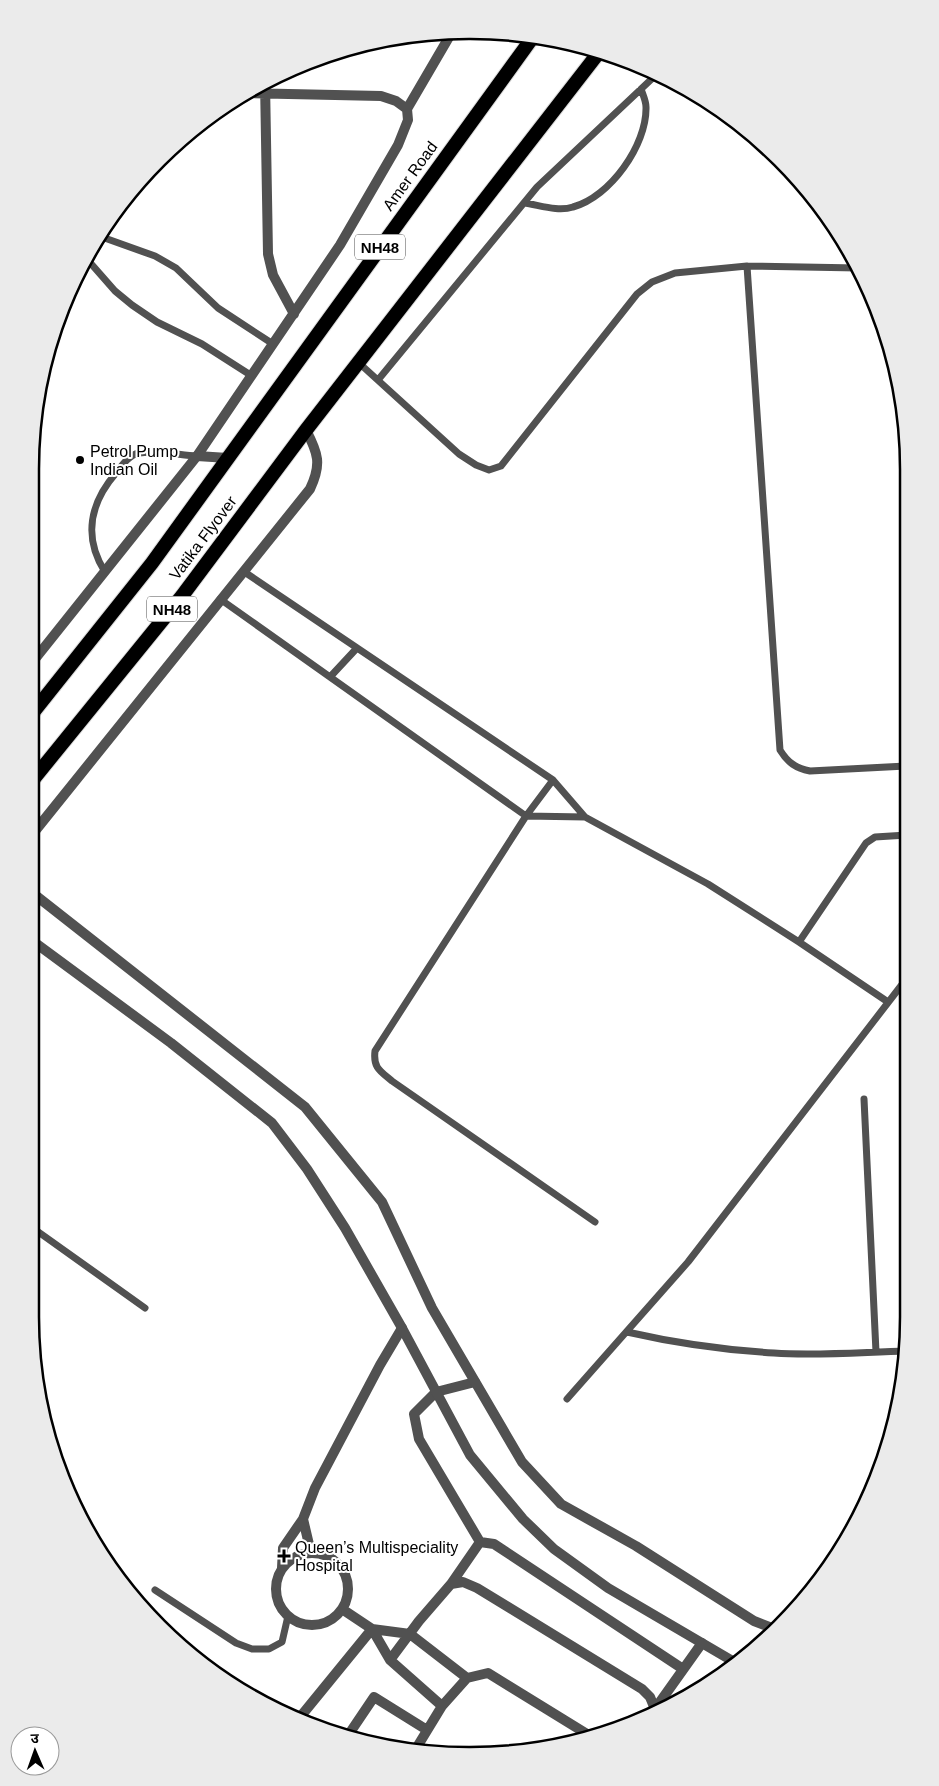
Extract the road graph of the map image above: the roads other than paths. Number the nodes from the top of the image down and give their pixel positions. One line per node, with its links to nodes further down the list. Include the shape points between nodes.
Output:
1 (447, 40): 8 (street)
2 (529, 43): 21 (highway, Amer Road / NH48)
3 (595, 58): 16 (highway, NH48)
4 (651, 79): 5 (lane)
5 (641, 89): 9 (lane, via 560,164); 9 (lane, via 647,105 639,140 633,157 609,184 597,195 572,208)
6 (260, 93): 7 (street)
7 (265, 93): 8 (street, via 381,96); 14 (street, via 268,254 273,275)
8 (407, 108): 14 (street, via 408,120 398,145 340,245)
9 (524, 203): 18 (lane)
10 (106, 238): 15 (lane, via 155,256 176,268 218,308)
11 (91, 264): 17 (lane, via 132,305)
12 (747, 266): 13 (lane); 18 (lane, via 675,273 652,282 637,294 500,466 489,470 459,454); 29 (lane, via 780,750 786,760 797,768 810,771)
13 (850, 268)
14 (294, 314): 15 (street)
15 (274, 344): 17 (street)
16 (359, 363): 18 (lane); 19 (highway, NH48)
17 (252, 376): 20 (street)
18 (378, 380)
19 (306, 430): 22 (street, via 315,448 317,474 310,489); 30 (highway, Vatika Flyover / NH48, via 182,596)
20 (197, 456): 21 (street); 23 (street); 23 (lane, via 138,453 125,462 104,486 91,524 93,546)
21 (228, 458): 28 (highway, Vatika Flyover / NH48, via 152,563)
22 (243, 571): 24 (street); 25 (lane)
23 (104, 572): 26 (street)
24 (220, 599): 27 (lane); 34 (street)
25 (357, 648): 27 (lane); 31 (lane)
26 (39, 654)
27 (330, 677): 32 (lane)
28 (39, 705)
29 (900, 766)
30 (39, 772)
31 (553, 780): 32 (lane); 33 (lane)
32 (526, 816): 33 (lane); 42 (lane, via 375,1051 374,1062 392,1082)
33 (585, 817): 37 (lane, via 708,884)
34 (39, 825)
35 (900, 835): 37 (lane, via 875,837 866,843)
36 (39, 898): 49 (street, via 305,1107 382,1202 432,1308)
37 (799, 942): 40 (lane)
38 (39, 946): 45 (street, via 272,1123 345,1228)
39 (900, 987): 40 (lane)
40 (888, 1002): 46 (lane, via 688,1262)
41 (864, 1099): 48 (lane)
42 (595, 1222)
43 (39, 1232): 44 (lane)
44 (146, 1308)
45 (402, 1328): 50 (street); 52 (street)
46 (627, 1332): 48 (lane, via 701,1346 774,1353); 51 (lane)
47 (899, 1351): 48 (lane)
48 (876, 1352)
49 (475, 1382): 50 (street); 60 (street, via 522,1462 561,1504)
50 (436, 1392): 53 (street, via 414,1414 419,1439); 63 (street, via 470,1455 523,1519 554,1550 608,1588)
51 (567, 1399)
52 (303, 1518): 54 (street); 55 (street, via 284,1548)
53 (480, 1542): 56 (street); 66 (street, via 494,1544)
54 (312, 1553): 55 (street, via 295,1557); 58 (street, via 336,1561 346,1576 348,1593)
55 (282, 1568): 59 (street, via 276,1594)
56 (451, 1584): 62 (street); 70 (street, via 462,1582 477,1588 642,1689 650,1697)
57 (155, 1590): 59 (lane, via 236,1643 252,1649 268,1649 282,1642)
58 (342, 1609): 59 (street, via 321,1624 304,1624); 61 (street)
59 (288, 1616)
60 (768, 1626)
61 (372, 1629): 62 (street); 65 (street); 71 (street)
62 (410, 1634): 65 (street); 67 (street)
63 (702, 1643): 64 (street); 66 (street)
64 (730, 1659)
65 (390, 1660): 69 (street)
66 (683, 1669): 68 (street)
67 (467, 1678): 69 (street); 74 (street, via 488,1674)
68 (660, 1703)
69 (442, 1706): 72 (street)
70 (652, 1706)
71 (304, 1714)
72 (427, 1730): 73 (street, via 374,1697); 75 (street)
73 (351, 1731)
74 (584, 1732)
75 (419, 1744)

